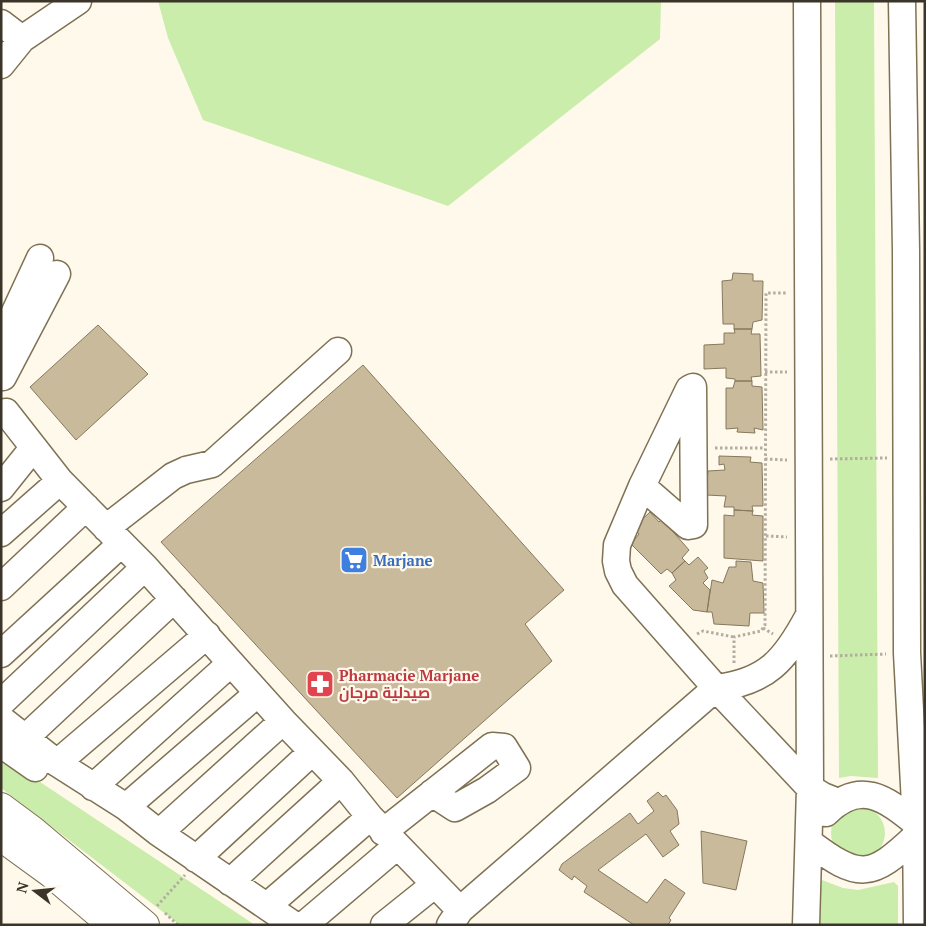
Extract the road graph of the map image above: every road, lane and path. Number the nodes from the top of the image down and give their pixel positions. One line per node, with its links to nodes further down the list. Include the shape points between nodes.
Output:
1 (78, 1): 5 (street)
2 (807, 1): 8 (street)
3 (910, 14): 7 (street)
4 (1, 23): 5 (street)
5 (22, 40): 6 (street)
6 (1, 65)
7 (915, 251): 16 (street)
8 (808, 292): 15 (path, via 766,293); 18 (street)
9 (1, 342): 11 (street, via 48,266)
10 (338, 351): 24 (street, via 212,464 173,476)
11 (2, 377): 12 (street, via 11,388 12,401)
12 (4, 414): 14 (street)
13 (695, 447): 15 (path); 20 (street, via 695,523 692,527); 20 (street, via 694,390 691,387)
14 (33, 448): 19 (street); 21 (street)
15 (765, 448): 17 (path)
16 (912, 453): 18 (path); 32 (street)
17 (765, 460): 18 (path); 30 (path, via 765,625 760,631)
18 (809, 460): 28 (street)
19 (60, 481): 22 (street); 23 (street)
20 (642, 486): 31 (street, via 617,545 618,571 625,585)
21 (1, 488)
22 (86, 507): 24 (street); 26 (street)
23 (1, 533)
24 (114, 536): 25 (street); 33 (street)
25 (144, 567): 27 (street); 38 (street)
26 (1, 587)
27 (174, 599): 29 (street); 41 (street)
28 (810, 614): 34 (street); 36 (street, via 792,646 761,675 742,685)
29 (207, 635): 35 (street); 43 (street)
30 (734, 637): 31 (path, via 703,631); 36 (path)
31 (678, 644): 36 (street)
32 (913, 648): 34 (path); 53 (street)
33 (1, 654)
34 (810, 656): 47 (street)
35 (231, 663): 37 (street); 46 (street)
36 (725, 687): 47 (street); 62 (street)
37 (258, 693): 40 (street); 52 (street)
38 (1, 703)
39 (1, 720): 41 (street)
40 (283, 721): 42 (street); 55 (street)
41 (13, 741): 43 (street); 58 (street)
42 (312, 752): 45 (street); 58 (street)
43 (57, 763): 46 (street)
44 (463, 768): 48 (street); 48 (street, via 492,746 504,747 517,768); 49 (street)
45 (341, 781): 54 (street); 59 (street)
46 (93, 787): 52 (street)
47 (810, 788): 50 (street); 56 (street)
48 (487, 790): 49 (street, via 455,808)
49 (432, 793): 54 (street)
50 (838, 802): 53 (street, via 857,795 876,796 894,805); 56 (street)
51 (1, 807): 63 (highway, via 32,830)
52 (126, 807): 55 (street)
53 (916, 829): 56 (street, via 888,862 859,870 839,864); 68 (street)
54 (383, 832): 60 (street); 61 (street); 65 (street)
55 (159, 833): 58 (street)
56 (809, 836): 67 (street)
57 (1, 837): 63 (highway, via 52,874)
58 (192, 865): 59 (street); 61 (street); 63 (path, via 157,906)
59 (230, 882): 61 (street)
60 (434, 885): 62 (street); 66 (street)
61 (266, 915): 64 (street)
62 (455, 917)
63 (132, 923)
64 (294, 925)
65 (304, 925)
66 (384, 925)
67 (806, 925)
68 (917, 925)

